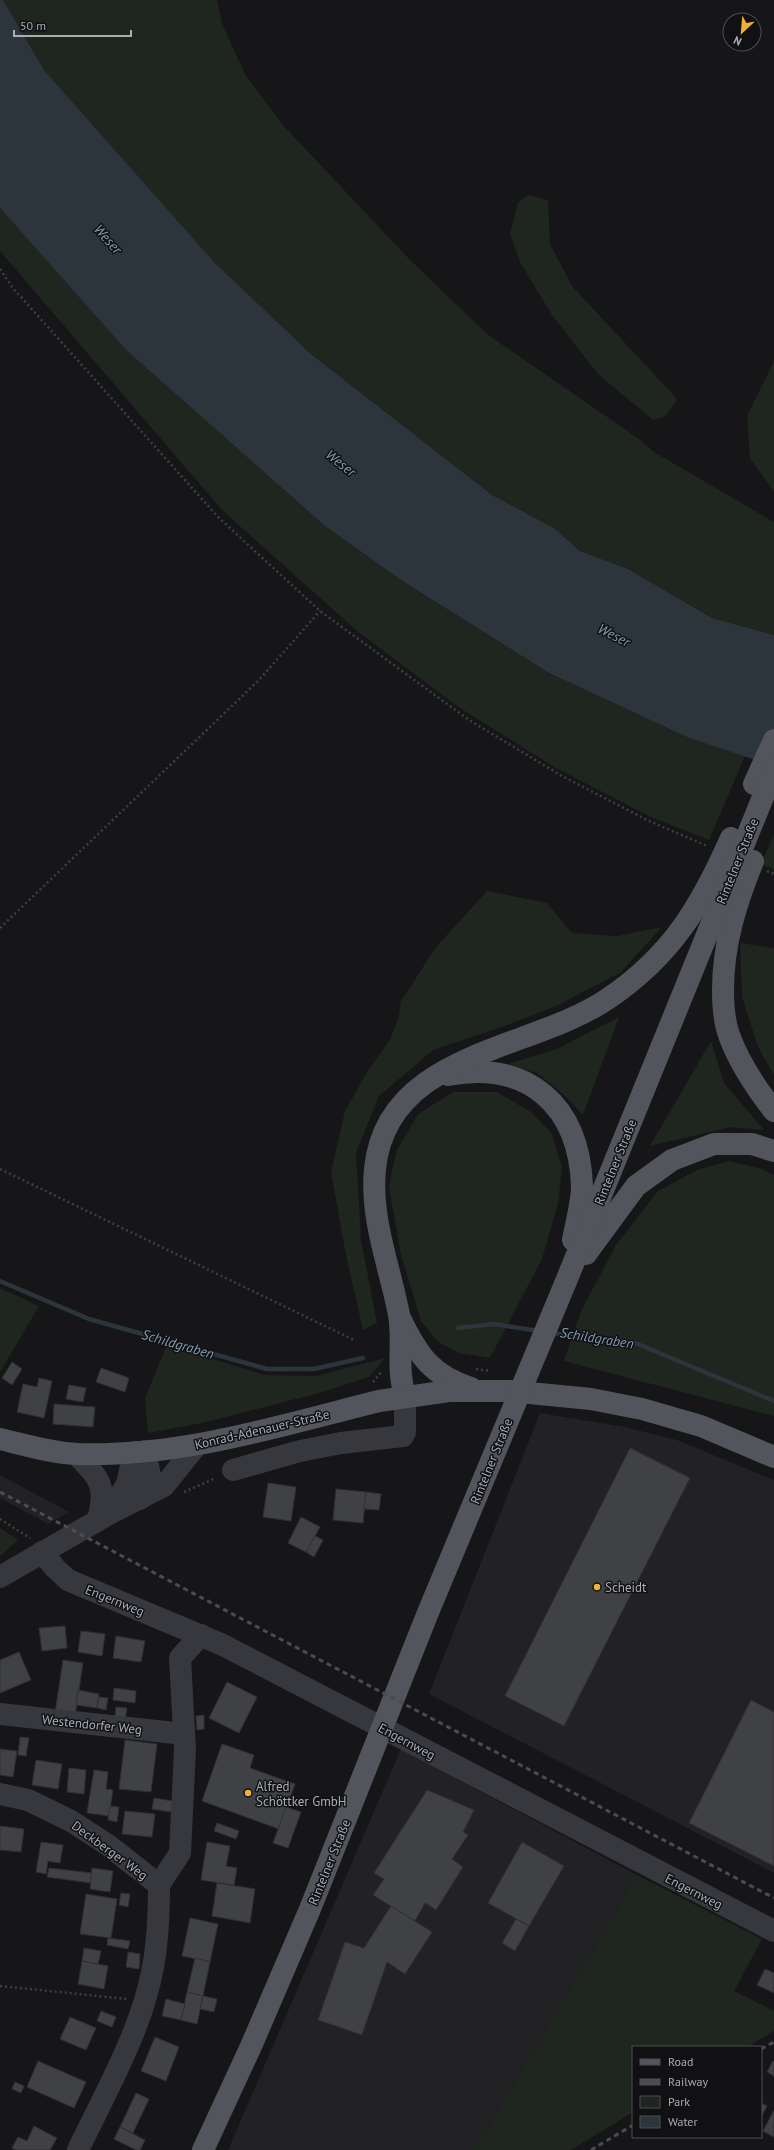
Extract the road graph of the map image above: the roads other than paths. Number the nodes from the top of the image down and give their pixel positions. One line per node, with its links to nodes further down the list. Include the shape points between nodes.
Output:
1 (774, 740): 5 (main road, via 709,886 675,940 653,964 608,999 560,1024 466,1059)
2 (774, 770): 4 (main road, Rintelner Straße)
3 (774, 810): 4 (main road, via 738,900)
4 (719, 931): 6 (main road, via 723,969 723,1008 728,1034 740,1061); 8 (main road, Rintelner Straße)
5 (432, 1078): 8 (main road, via 471,1071 501,1073 535,1086 563,1114 578,1149 582,1188); 9 (main road, via 413,1093 389,1120 377,1152 374,1190 377,1219)
6 (774, 1111)
7 (774, 1151): 8 (main road, via 752,1144 714,1144 672,1160 636,1186)
8 (567, 1279): 30 (main road, Rintelner Straße, via 427,1615 362,1782 252,2044)
9 (399, 1317): 10 (main road); 12 (main road, via 400,1380)
10 (418, 1353): 11 (main road, via 447,1378); 12 (main road, via 418,1380)
11 (481, 1391): 12 (main road, Konrad-Adenauer-Straße, via 449,1391); 17 (main road, Konrad-Adenauer-Straße, via 552,1394 642,1408 701,1426)
12 (405, 1396): 14 (main road, Konrad-Adenauer-Straße); 18 (street, via 403,1436 341,1443 300,1451)
13 (0, 1439): 16 (main road, Konrad-Adenauer-Straße)
14 (196, 1446): 15 (main road, Konrad-Adenauer-Straße); 19 (street, via 164,1486)
15 (139, 1452): 16 (main road, Konrad-Adenauer-Straße); 19 (street, via 150,1476); 20 (street, via 128,1484)
16 (76, 1454): 20 (street, via 96,1474 101,1486)
17 (774, 1456)
18 (233, 1470)
19 (140, 1499): 20 (street)
20 (104, 1517): 21 (street)
21 (42, 1552): 22 (street); 23 (street, Engernweg, via 54,1568 68,1580)
22 (0, 1577)
23 (201, 1635): 25 (street, via 180,1658); 28 (street, Engernweg)
24 (0, 1714): 25 (street, Westendorfer Weg)
25 (184, 1734): 27 (street, via 180,1853)
26 (0, 1794): 27 (street, Deckberger Weg, via 28,1800 71,1821 108,1845)
27 (159, 1885): 29 (street, Deckberger Weg, via 159,1919 153,1968 136,2026)
28 (774, 1931)
29 (78, 2150)
30 (203, 2150)

